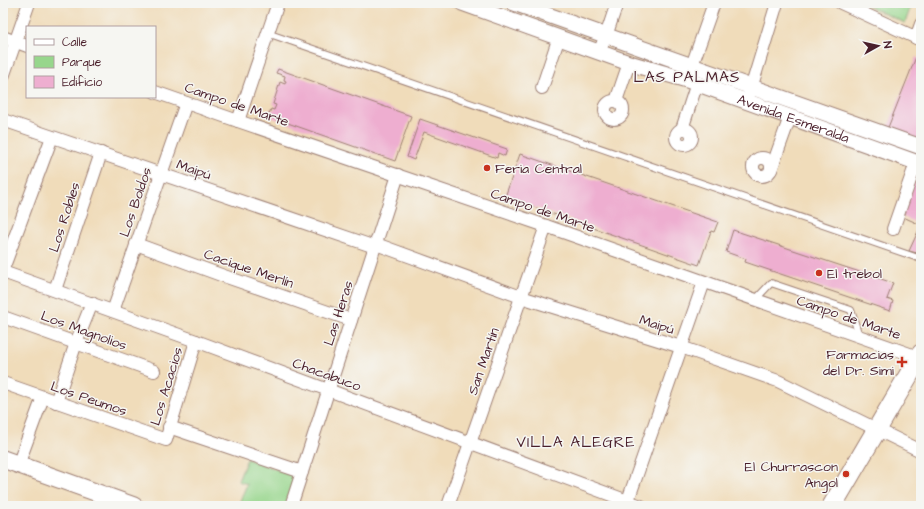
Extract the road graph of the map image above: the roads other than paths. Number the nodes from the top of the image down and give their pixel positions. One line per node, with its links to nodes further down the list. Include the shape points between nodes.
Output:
1 (29, 3): 16 (street)
2 (278, 3): 11 (street)
3 (514, 3): 12 (street, Avenida Esmeralda)
4 (617, 3): 12 (street)
5 (714, 3): 20 (street)
6 (777, 3): 24 (street)
7 (841, 3): 15 (street)
8 (470, 4): 9 (street, Avenida Esmeralda)
9 (498, 9): 14 (street, Avenida Esmeralda)
10 (921, 24): 15 (street)
11 (267, 33): 29 (street); 42 (lane)
12 (606, 36): 18 (street); 20 (street, Avenida Esmeralda)
13 (3, 37): 16 (street)
14 (559, 37): 18 (street, Avenida Esmeralda); 22 (street)
15 (919, 39)
16 (15, 42): 17 (street); 21 (street)
17 (26, 46)
18 (599, 52): 19 (street, Avenida Esmeralda)
19 (629, 63): 20 (street, Avenida Esmeralda); 25 (street)
20 (692, 76): 24 (street, Avenida Esmeralda); 30 (street)
21 (3, 77)
22 (542, 88)
23 (156, 92): 26 (street, Campo de Marte)
24 (749, 94): 27 (street, Avenida Esmeralda); 32 (street, Avenida Esmeralda)
25 (616, 101)
26 (186, 103): 29 (street, Campo de Marte); 36 (street, Los Boldos)
27 (790, 117): 34 (street, Avenida Esmeralda); 35 (street)
28 (3, 120): 31 (street, Maipú)
29 (238, 121): 37 (street, Campo de Marte)
30 (682, 129)
31 (52, 136): 33 (street, Maipú); 43 (street)
32 (921, 147)
33 (101, 153): 36 (street, Maipú); 45 (street, Los Robles)
34 (919, 163): 39 (street)
35 (771, 170)
36 (161, 174): 40 (street, Los Boldos); 41 (street, Maipú)
37 (398, 175): 38 (street, Campo de Marte); 41 (street, Las Heras)
38 (546, 226): 44 (street, Campo de Marte); 46 (street, San Martín)
39 (893, 229)
40 (136, 244): 49 (street, Los Boldos); 51 (street, Cacique Merlín)
41 (375, 245): 46 (street, Maipú); 51 (street, Las Heras)
42 (921, 259)
43 (3, 271): 45 (street, Chacabuco)
44 (704, 282): 47 (street, Campo de Marte); 55 (street)
45 (55, 290): 48 (street, Chacabuco)
46 (521, 297): 55 (street, Maipú); 66 (street, San Martín)
47 (755, 300): 52 (street, Campo de Marte); 52 (lane, via 771,282 851,310)
48 (92, 303): 49 (street, Chacabuco); 54 (street)
49 (112, 311): 53 (street, Chacabuco)
50 (3, 317): 54 (street, Los Magnolios)
51 (351, 320): 60 (street, Las Heras)
52 (859, 336): 56 (street, Campo de Marte)
53 (196, 341): 60 (street, Chacabuco); 63 (street, Los Acacios)
54 (76, 343): 57 (street, Los Magnolios); 62 (street)
55 (681, 347): 64 (street, Maipú, via 778,381); 71 (street)
56 (920, 356): 64 (main road)
57 (154, 371)
58 (921, 376): 64 (main road)
59 (3, 383): 61 (street, Los Peumos)
60 (328, 390): 66 (street, Chacabuco); 69 (street, Las Heras)
61 (43, 397): 62 (street, Los Peumos); 68 (street)
62 (56, 402): 65 (street, Los Peumos)
63 (169, 427): 65 (street, Los Acacios); 69 (street)
64 (882, 432): 67 (street, Maipú); 76 (main road); 77 (main road)
65 (166, 440)
66 (470, 443): 71 (street, Chacabuco); 74 (street, San Martín)
67 (921, 451)
68 (10, 462): 70 (main road)
69 (302, 472): 73 (street, Las Heras)
70 (100, 500): 72 (main road)
71 (627, 504): 75 (street, Chacabuco)
72 (134, 506)
73 (291, 506)
74 (448, 506)
75 (641, 506)
76 (832, 506)
77 (846, 506)

